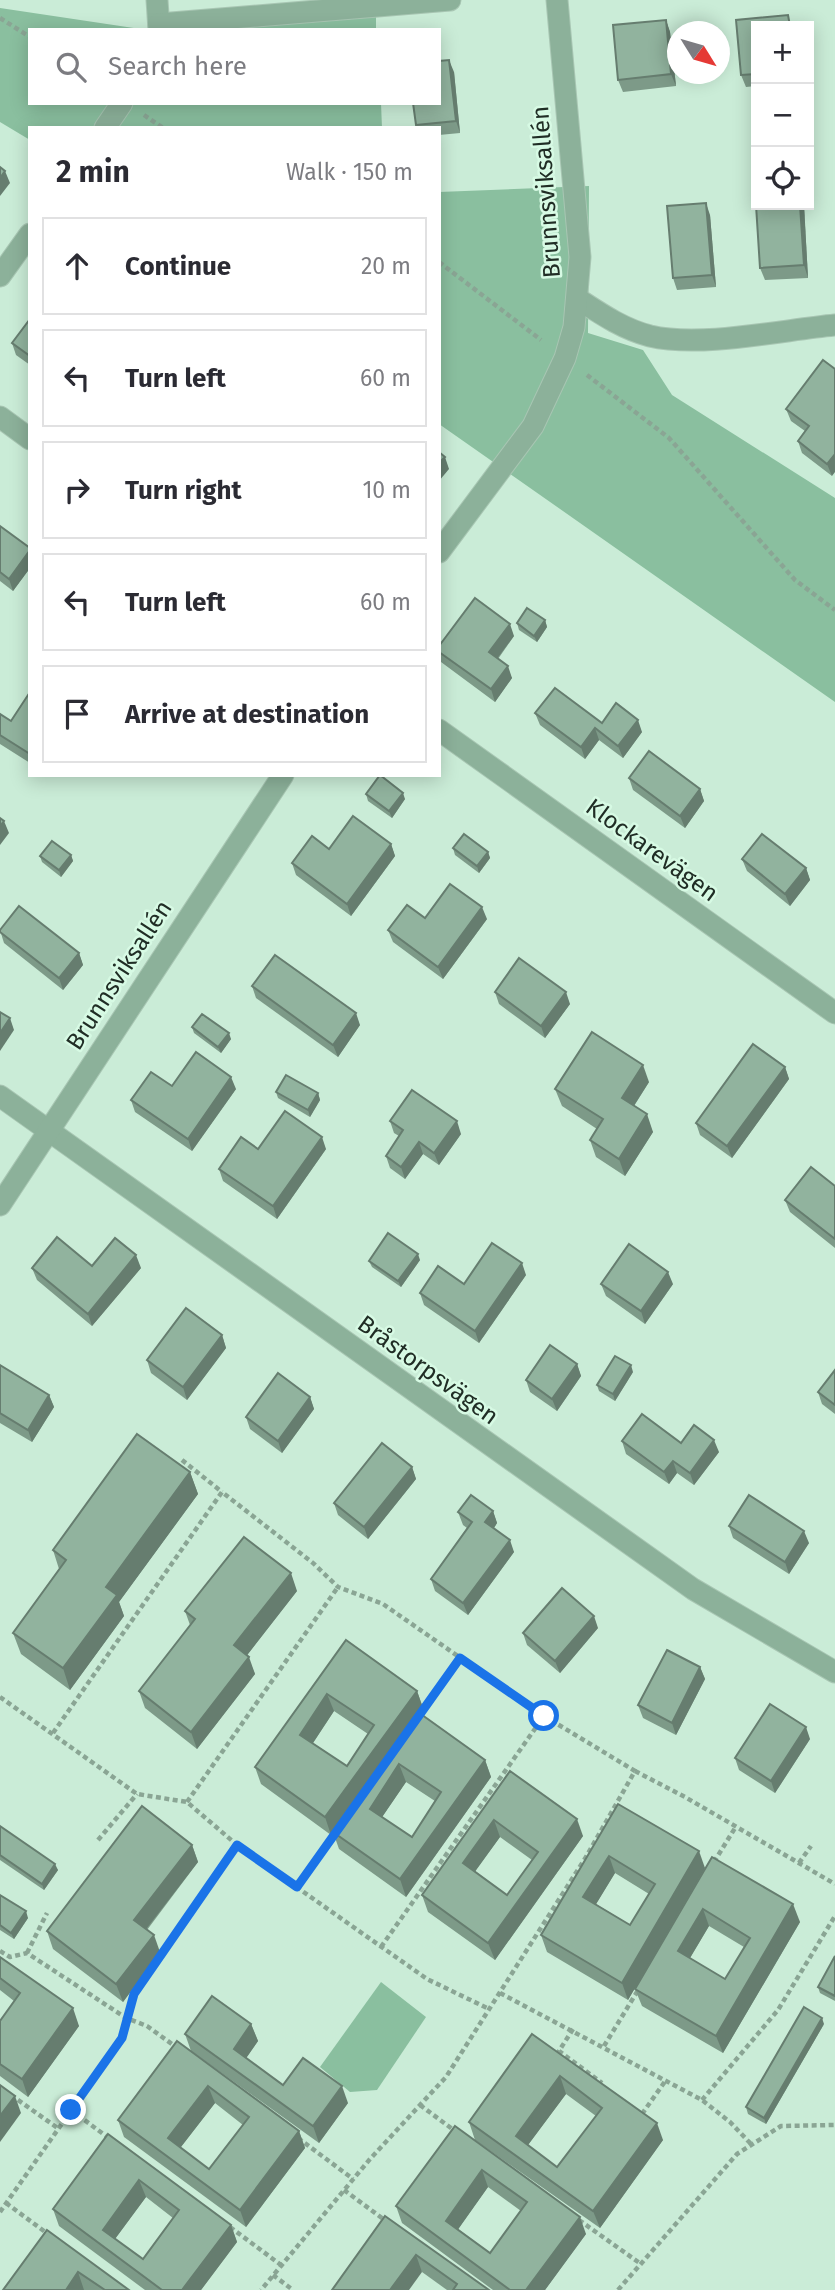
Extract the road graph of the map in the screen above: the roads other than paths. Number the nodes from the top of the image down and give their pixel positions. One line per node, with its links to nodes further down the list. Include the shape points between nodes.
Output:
1 (157, 0): 4 (street)
2 (450, 0): 4 (street)
3 (557, 0): 9 (street, Brunnsviksallén, via 578,216)
4 (159, 27)
5 (121, 105): 6 (street)
6 (106, 126)
7 (28, 237): 8 (street)
8 (0, 276)
9 (578, 299): 10 (street, via 625,328 678,340); 13 (street, Brunnsviksallén, via 565,358 533,426)
10 (835, 325)
11 (0, 417): 12 (street)
12 (28, 438)
13 (441, 549)
14 (441, 731): 16 (street, Klockarevägen)
15 (282, 777): 18 (street, Brunnsviksallén)
16 (835, 1013)
17 (0, 1096): 18 (street, Bråstorpsvägen)
18 (48, 1130): 19 (street, Brunnsviksallén); 20 (street, Bråstorpsvägen, via 694,1589)
19 (0, 1205)
20 (835, 1672)

